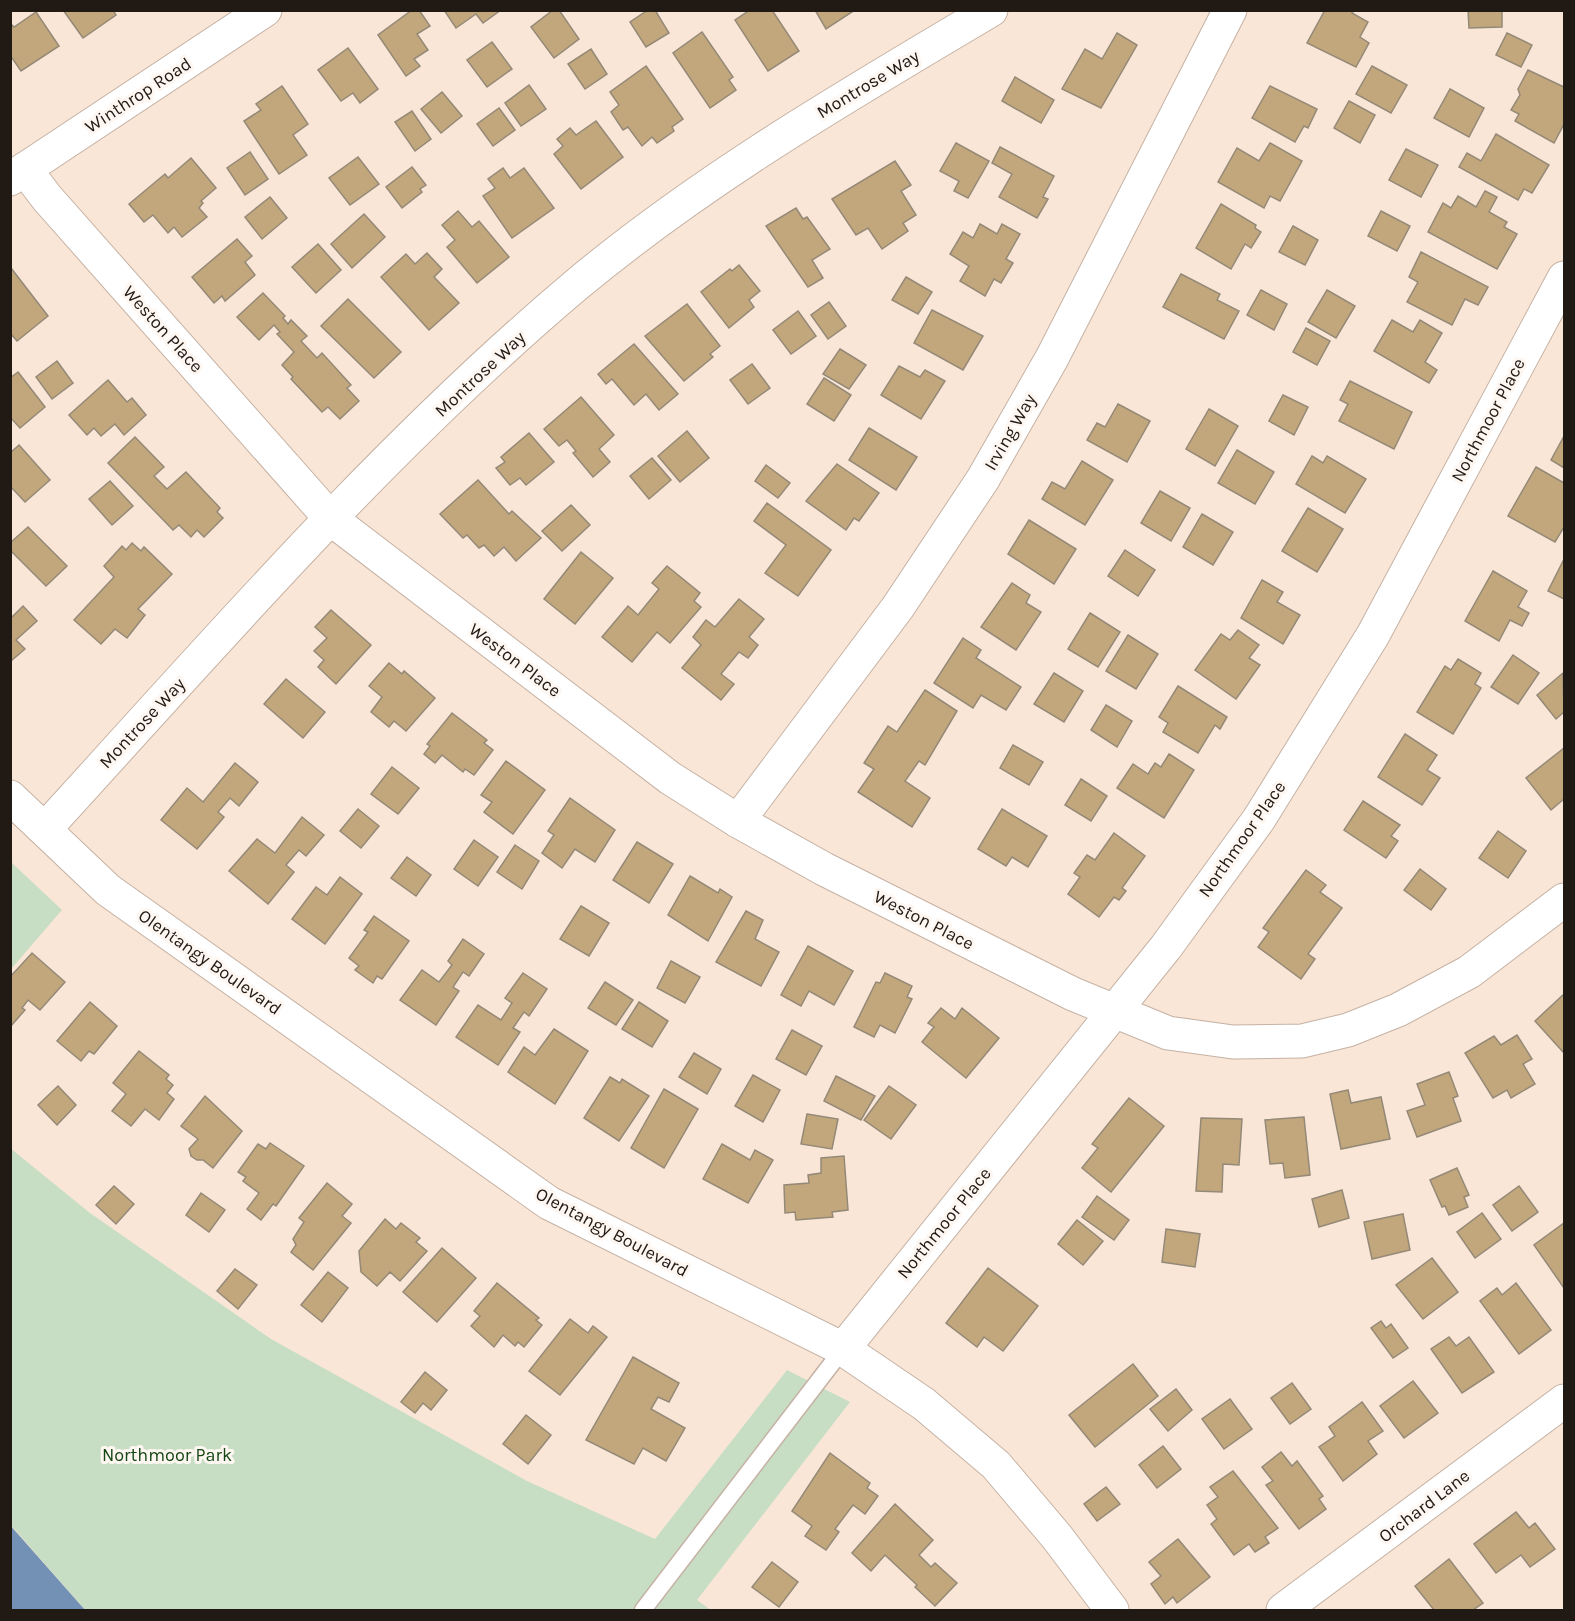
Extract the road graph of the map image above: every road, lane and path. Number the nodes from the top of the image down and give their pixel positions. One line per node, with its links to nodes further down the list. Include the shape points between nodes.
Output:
1 (265, 10): 4 (street, Winthrop Road)
2 (991, 10): 6 (street, Montrose Way, via 730,170 646,231 507,348)
3 (1230, 10): 8 (street, Irving Way, via 1052,358 983,479 898,607)
4 (18, 174): 6 (street, Weston Place, via 47,198)
5 (1564, 278): 11 (street, Northmoor Place, via 1373,635 1259,819)
6 (331, 519): 8 (street, Weston Place, via 670,778); 9 (street, Montrose Way)
7 (10, 797): 9 (street, Olentangy Boulevard)
8 (738, 821): 11 (street, Weston Place, via 855,885)
9 (45, 829): 12 (street, Olentangy Boulevard, via 108,890 549,1203)
10 (1564, 900): 11 (street, Weston Place, via 1469,972 1398,1010 1348,1030 1302,1041 1233,1042 1168,1033)
11 (1114, 1012): 12 (street, Northmoor Place)
12 (843, 1349): 14 (lane); 15 (street, Olentangy Boulevard, via 924,1404 996,1464)
13 (1564, 1401): 16 (street, Orchard Lane)
14 (643, 1611)
15 (1112, 1611)
16 (1283, 1611)

